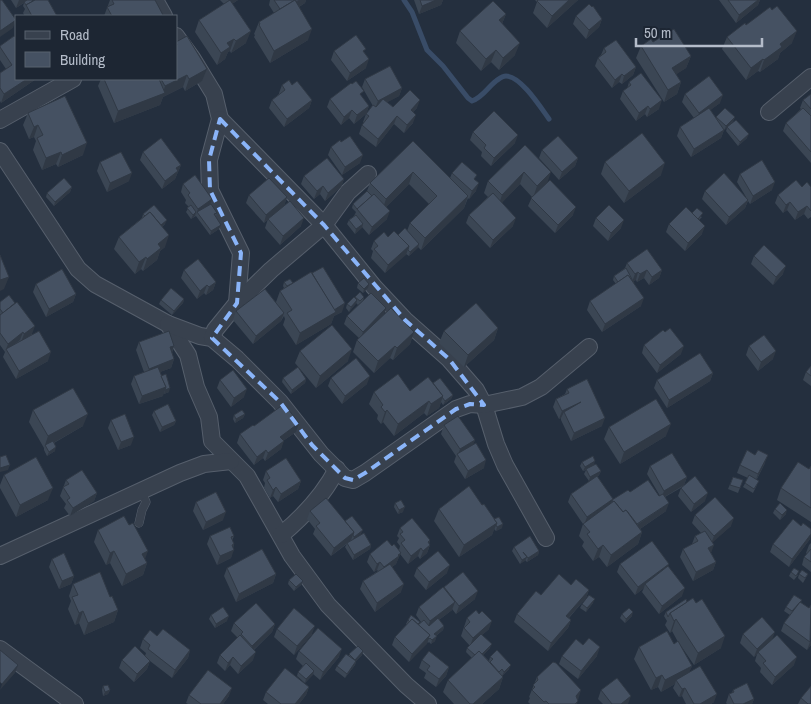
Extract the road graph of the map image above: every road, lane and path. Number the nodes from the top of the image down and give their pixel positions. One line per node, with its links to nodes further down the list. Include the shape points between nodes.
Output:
1 (155, 0): 2 (street)
2 (163, 15)
3 (178, 39): 7 (street, via 214,94)
4 (811, 77): 6 (street)
5 (72, 80): 8 (street)
6 (769, 112)
7 (220, 119): 11 (street); 12 (street, via 209,160 210,190 241,253)
8 (0, 120)
9 (0, 151): 13 (street, via 78,269 95,284)
10 (368, 174): 11 (street, via 348,192)
11 (324, 225): 12 (street); 16 (street, via 374,287 449,359 476,390)
12 (237, 304): 14 (street)
13 (168, 324): 14 (street); 17 (street, via 188,355 196,387 209,417 212,441)
14 (212, 338): 18 (street, via 237,358 280,402 312,445)
15 (589, 346): 16 (street, via 541,387 522,397)
16 (484, 405): 18 (street, via 470,404 456,409 353,480 345,478); 22 (street, via 505,465)
17 (231, 461): 19 (street, via 204,464); 21 (street, via 247,476)
18 (337, 469): 21 (street, via 328,488)
19 (142, 490): 20 (lane, via 146,502); 23 (street)
20 (139, 523)
21 (281, 535): 26 (street, via 292,556 328,605)
22 (546, 538)
23 (0, 556)
24 (0, 649): 25 (street)
25 (75, 704)
26 (428, 704)

